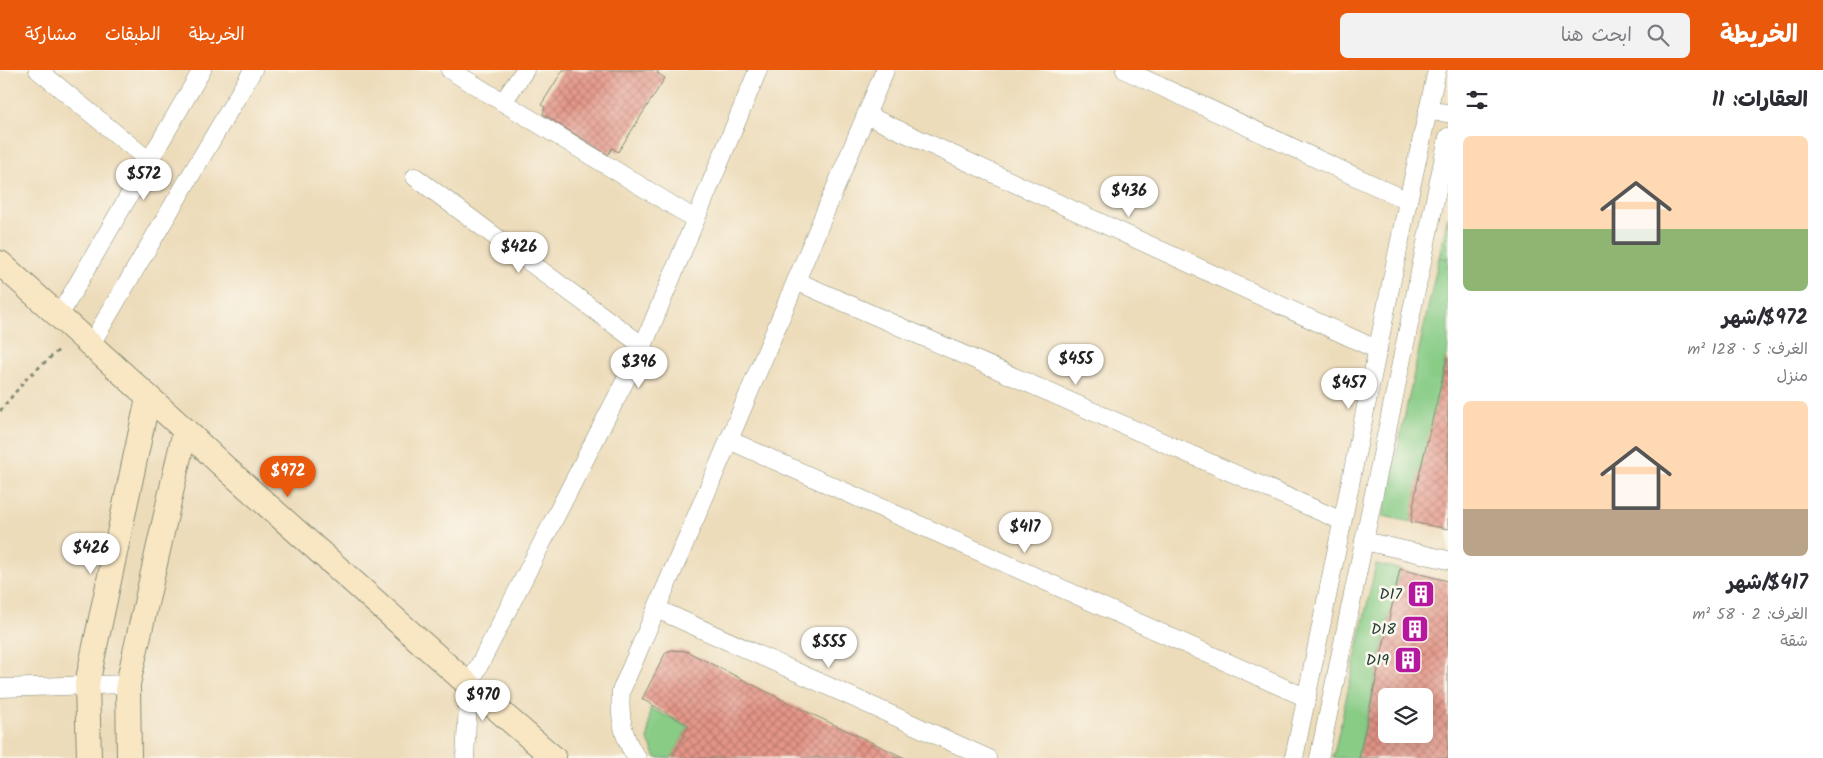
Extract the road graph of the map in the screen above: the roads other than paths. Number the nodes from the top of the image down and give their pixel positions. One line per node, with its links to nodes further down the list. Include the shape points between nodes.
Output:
1 (38, 70): 16 (street)
2 (202, 70): 16 (street)
3 (253, 70): 23 (street)
4 (450, 70): 10 (street)
5 (525, 70): 10 (street)
6 (758, 70): 19 (street)
7 (885, 70): 13 (street)
8 (1125, 70): 18 (street)
9 (1437, 70): 11 (street)
10 (503, 102): 19 (street)
11 (1428, 111): 12 (street); 14 (street)
12 (1448, 113)
13 (866, 115): 21 (street); 25 (street)
14 (1421, 142): 15 (street); 18 (street)
15 (1448, 142): 30 (street)
16 (148, 160): 22 (street)
17 (415, 177): 24 (street)
18 (1408, 201): 25 (street)
19 (695, 219): 24 (street)
20 (0, 263): 22 (main road)
21 (796, 281): 28 (street); 29 (street)
22 (59, 316): 23 (main road)
23 (85, 339): 26 (main road)
24 (643, 346): 35 (street)
25 (1378, 350): 29 (street)
26 (148, 398): 27 (main road); 33 (main road)
27 (185, 430): 34 (main road); 35 (main road)
28 (729, 440): 32 (street); 37 (street)
29 (1342, 521): 37 (street)
30 (1364, 541): 31 (street); 45 (street)
31 (1448, 560)
32 (657, 609): 42 (street, via 621,691 620,712 624,731); 43 (street)
33 (87, 684): 34 (street); 36 (street); 38 (main road)
34 (128, 684): 39 (main road)
35 (469, 685): 40 (street); 41 (main road)
36 (0, 688)
37 (1308, 698): 44 (street)
38 (89, 758)
39 (129, 758)
40 (465, 758)
41 (554, 758)
42 (637, 758)
43 (987, 758)
44 (1294, 758)
45 (1319, 758)

